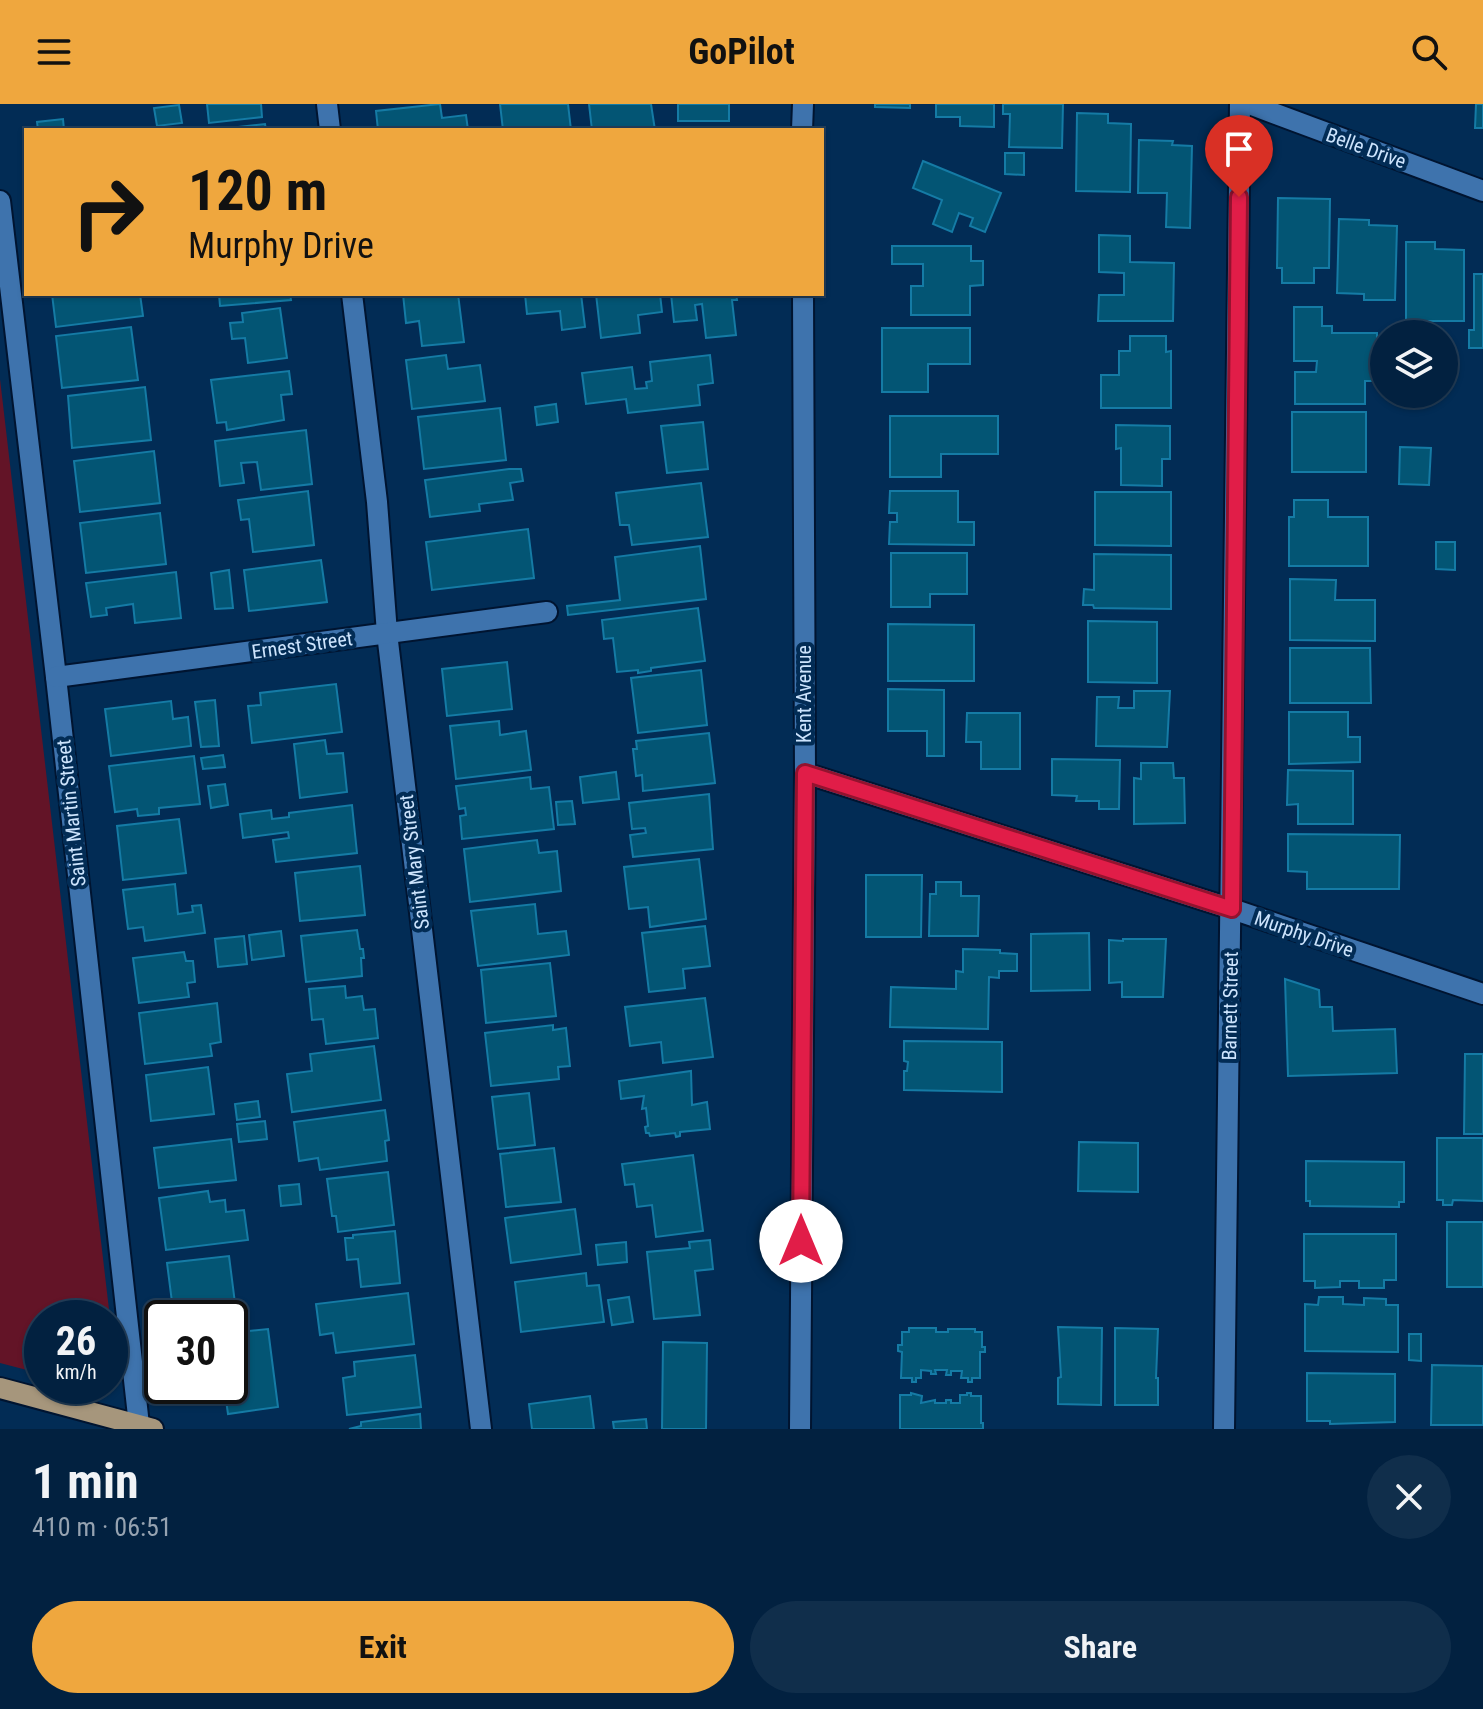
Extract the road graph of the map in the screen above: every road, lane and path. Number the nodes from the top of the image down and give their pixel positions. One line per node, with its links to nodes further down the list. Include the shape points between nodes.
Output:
1 (327, 104): 5 (street)
2 (803, 104): 6 (street)
3 (1240, 104): 15 (street, Barnett Street)
4 (1249, 104): 7 (street, Belle Drive)
5 (330, 128)
6 (802, 128)
7 (1483, 191)
8 (0, 201): 13 (street, Saint Martin Street)
9 (352, 296): 12 (street, Saint Mary Street)
10 (803, 296): 14 (street, Kent Avenue)
11 (547, 612): 12 (street, Ernest Street)
12 (387, 633): 13 (street, Ernest Street); 19 (street, Saint Mary Street)
13 (56, 677): 18 (street, Saint Martin Street)
14 (805, 773): 15 (street, Murphy Drive); 20 (street, Kent Avenue)
15 (1232, 909): 16 (street, Murphy Drive); 21 (street, Barnett Street)
16 (1483, 994)
17 (0, 1388): 18 (main road)
18 (146, 1428)
19 (481, 1429)
20 (800, 1429)
21 (1224, 1429)

